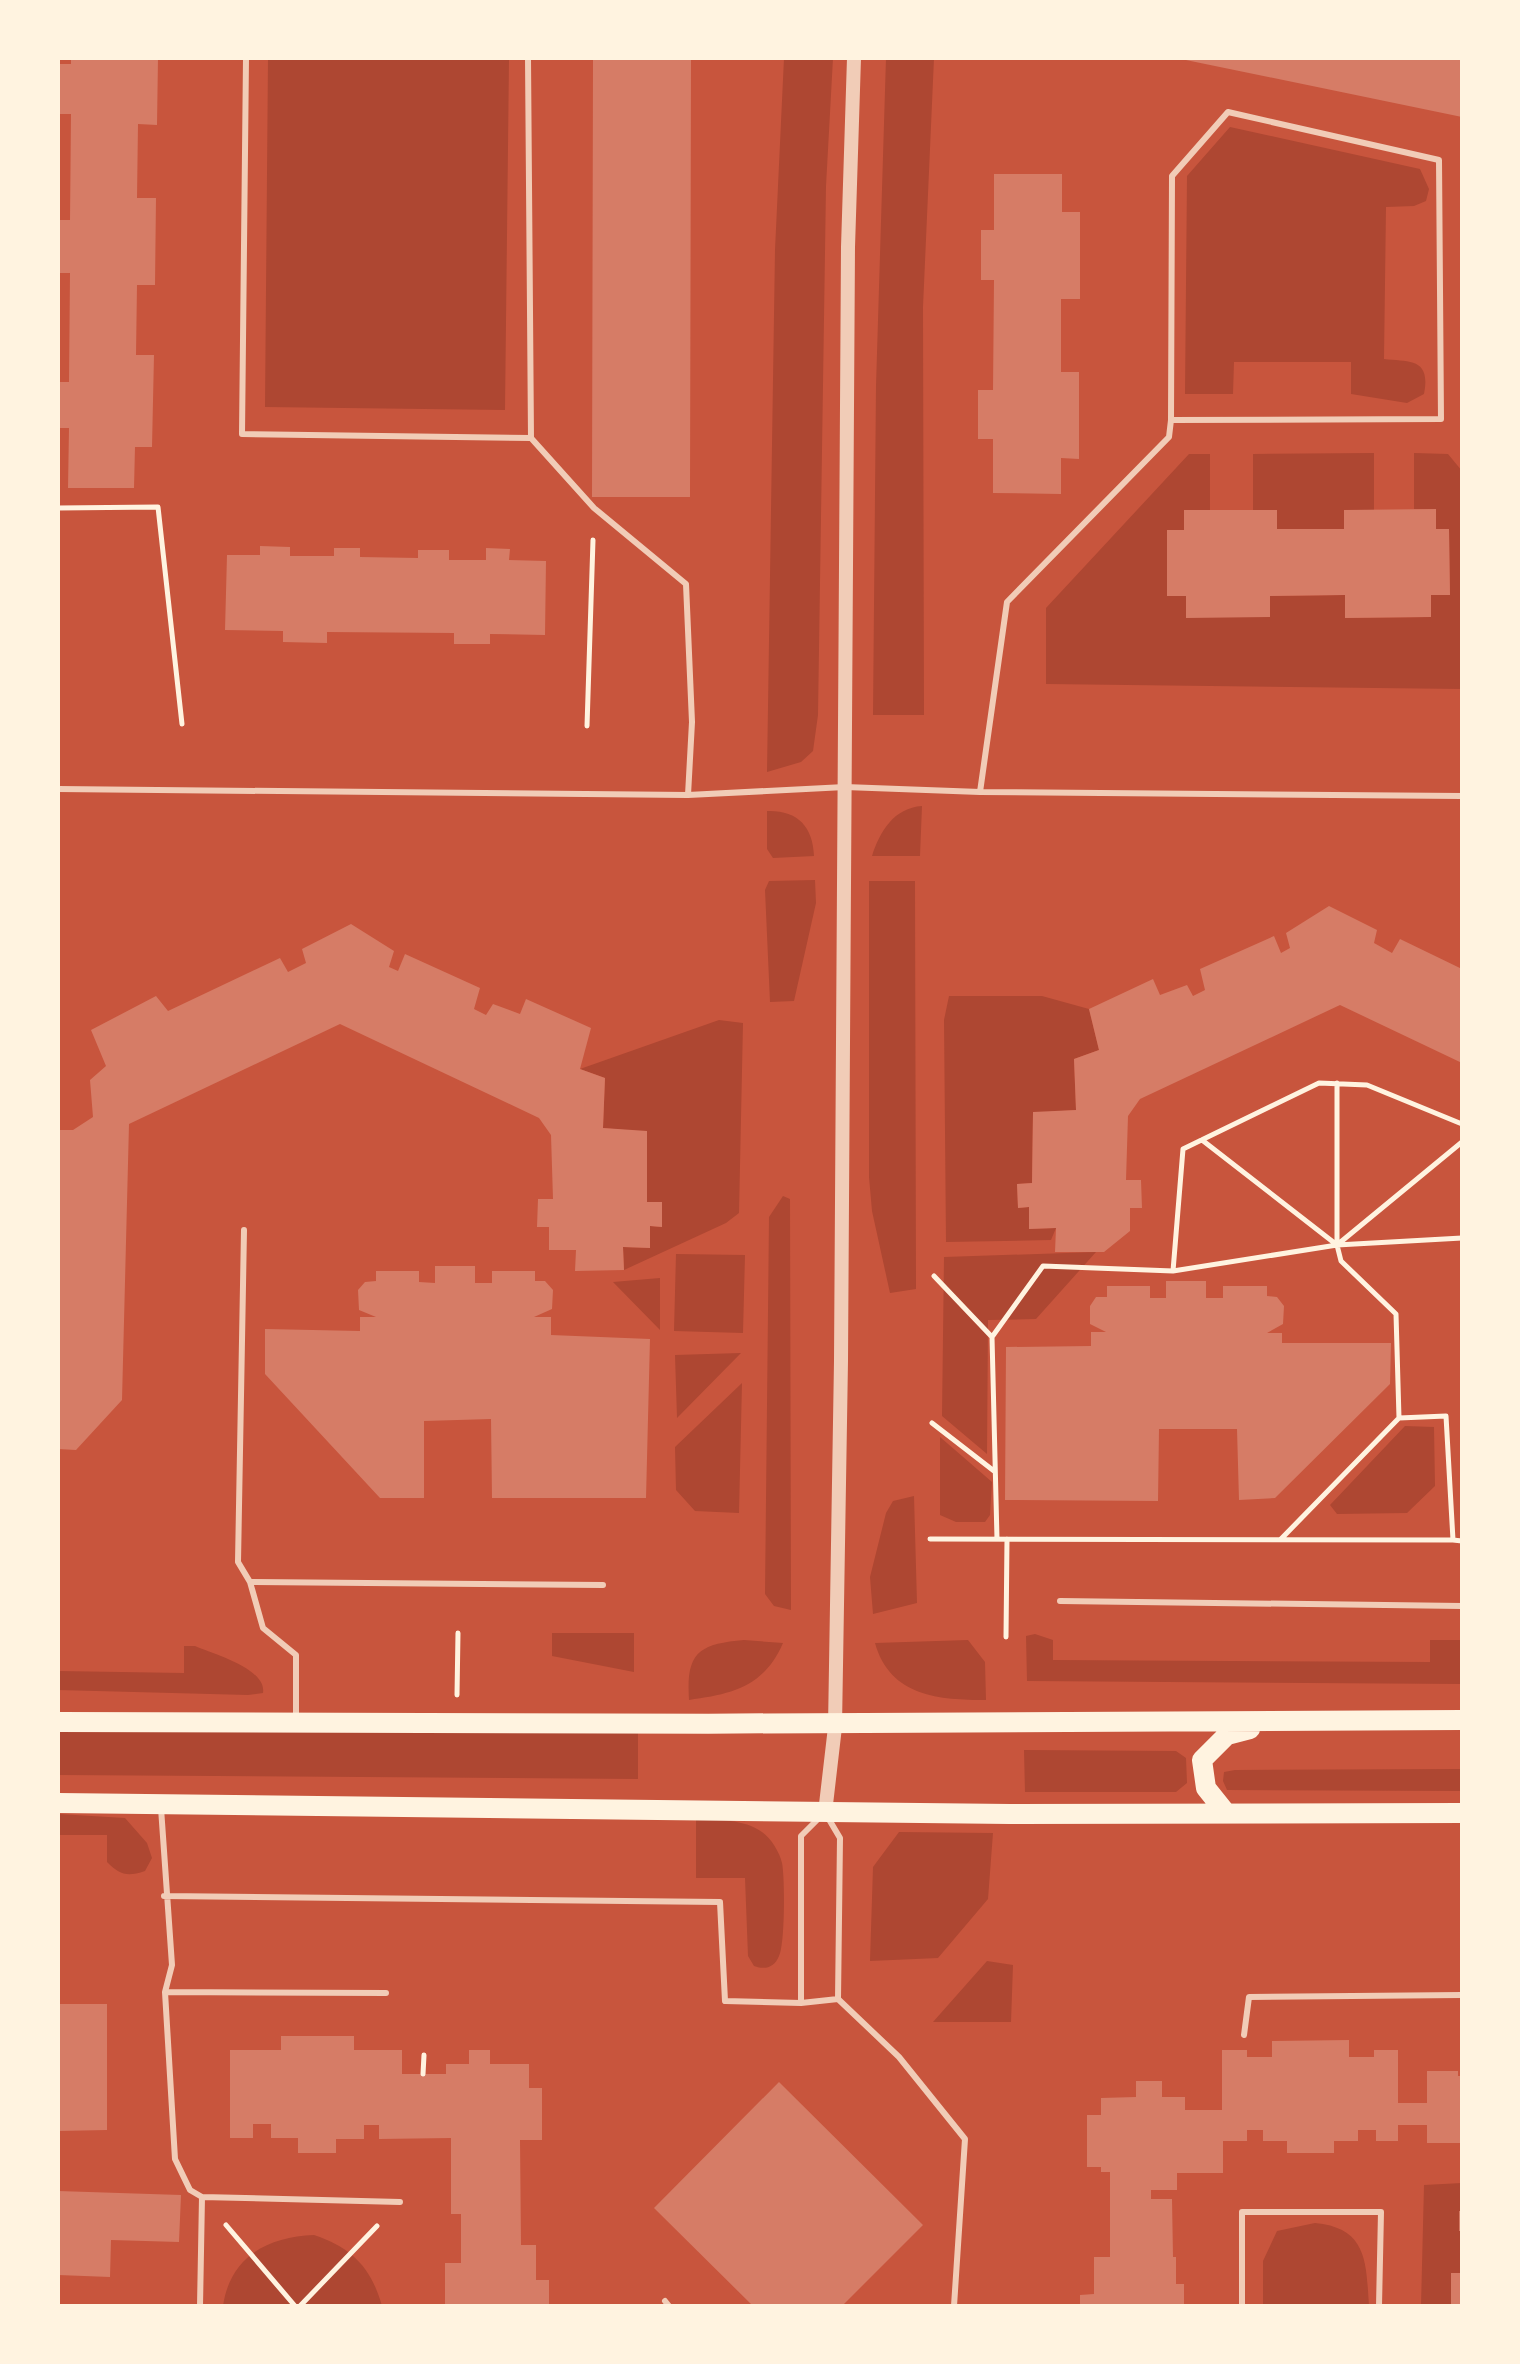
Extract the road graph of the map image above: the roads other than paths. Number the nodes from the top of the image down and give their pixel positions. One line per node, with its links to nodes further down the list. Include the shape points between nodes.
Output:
1 (246, 58): 5 (lane, via 242,434)
2 (528, 58): 5 (lane)
3 (854, 58): 6 (street)
4 (1171, 420): 4 (lane, via 1441,419 1439,160 1228,112 1172,176); 8 (lane, via 1169,437 1007,602)
5 (531, 438): 9 (lane, via 594,508 686,584 692,722)
6 (845, 787): 8 (lane); 9 (lane); 20 (street)
7 (58, 789): 9 (lane)
8 (980, 792): 10 (lane)
9 (688, 795)
10 (1462, 796)
11 (244, 1230): 12 (lane, via 238,1562)
12 (250, 1582): 13 (lane); 19 (lane, via 263,1628 296,1655)
13 (603, 1585)
14 (1060, 1601): 15 (lane)
15 (1462, 1606)
16 (1462, 1720): 18 (main road)
17 (58, 1722): 19 (main road)
18 (1277, 1722): 20 (main road); 24 (main road, via 1227,1735 1202,1760 1206,1788)
19 (296, 1723): 20 (main road, via 664,1721)
20 (835, 1727): 23 (street)
21 (58, 1803): 22 (main road)
22 (161, 1804): 23 (main road); 26 (lane)
23 (825, 1813): 24 (main road); 30 (lane, via 840,1838); 31 (lane, via 801,1836)
24 (1226, 1813): 25 (main road)
25 (1462, 1813)
26 (164, 1896): 27 (lane, via 172,1965); 31 (lane, via 720,1902 725,2001)
27 (165, 1992): 28 (lane); 33 (lane, via 175,2159 190,2190)
28 (386, 1993)
29 (1462, 1995): 32 (lane, via 1249,1997)
30 (838, 1999): 31 (lane); 36 (lane, via 899,2057 965,2139)
31 (801, 2003)
32 (1244, 2035)
33 (202, 2197): 34 (lane); 35 (lane)
34 (400, 2202)
35 (200, 2306)
36 (954, 2306)
37 (1242, 2306): 38 (lane, via 1242,2212 1381,2212)
38 (1379, 2306)

